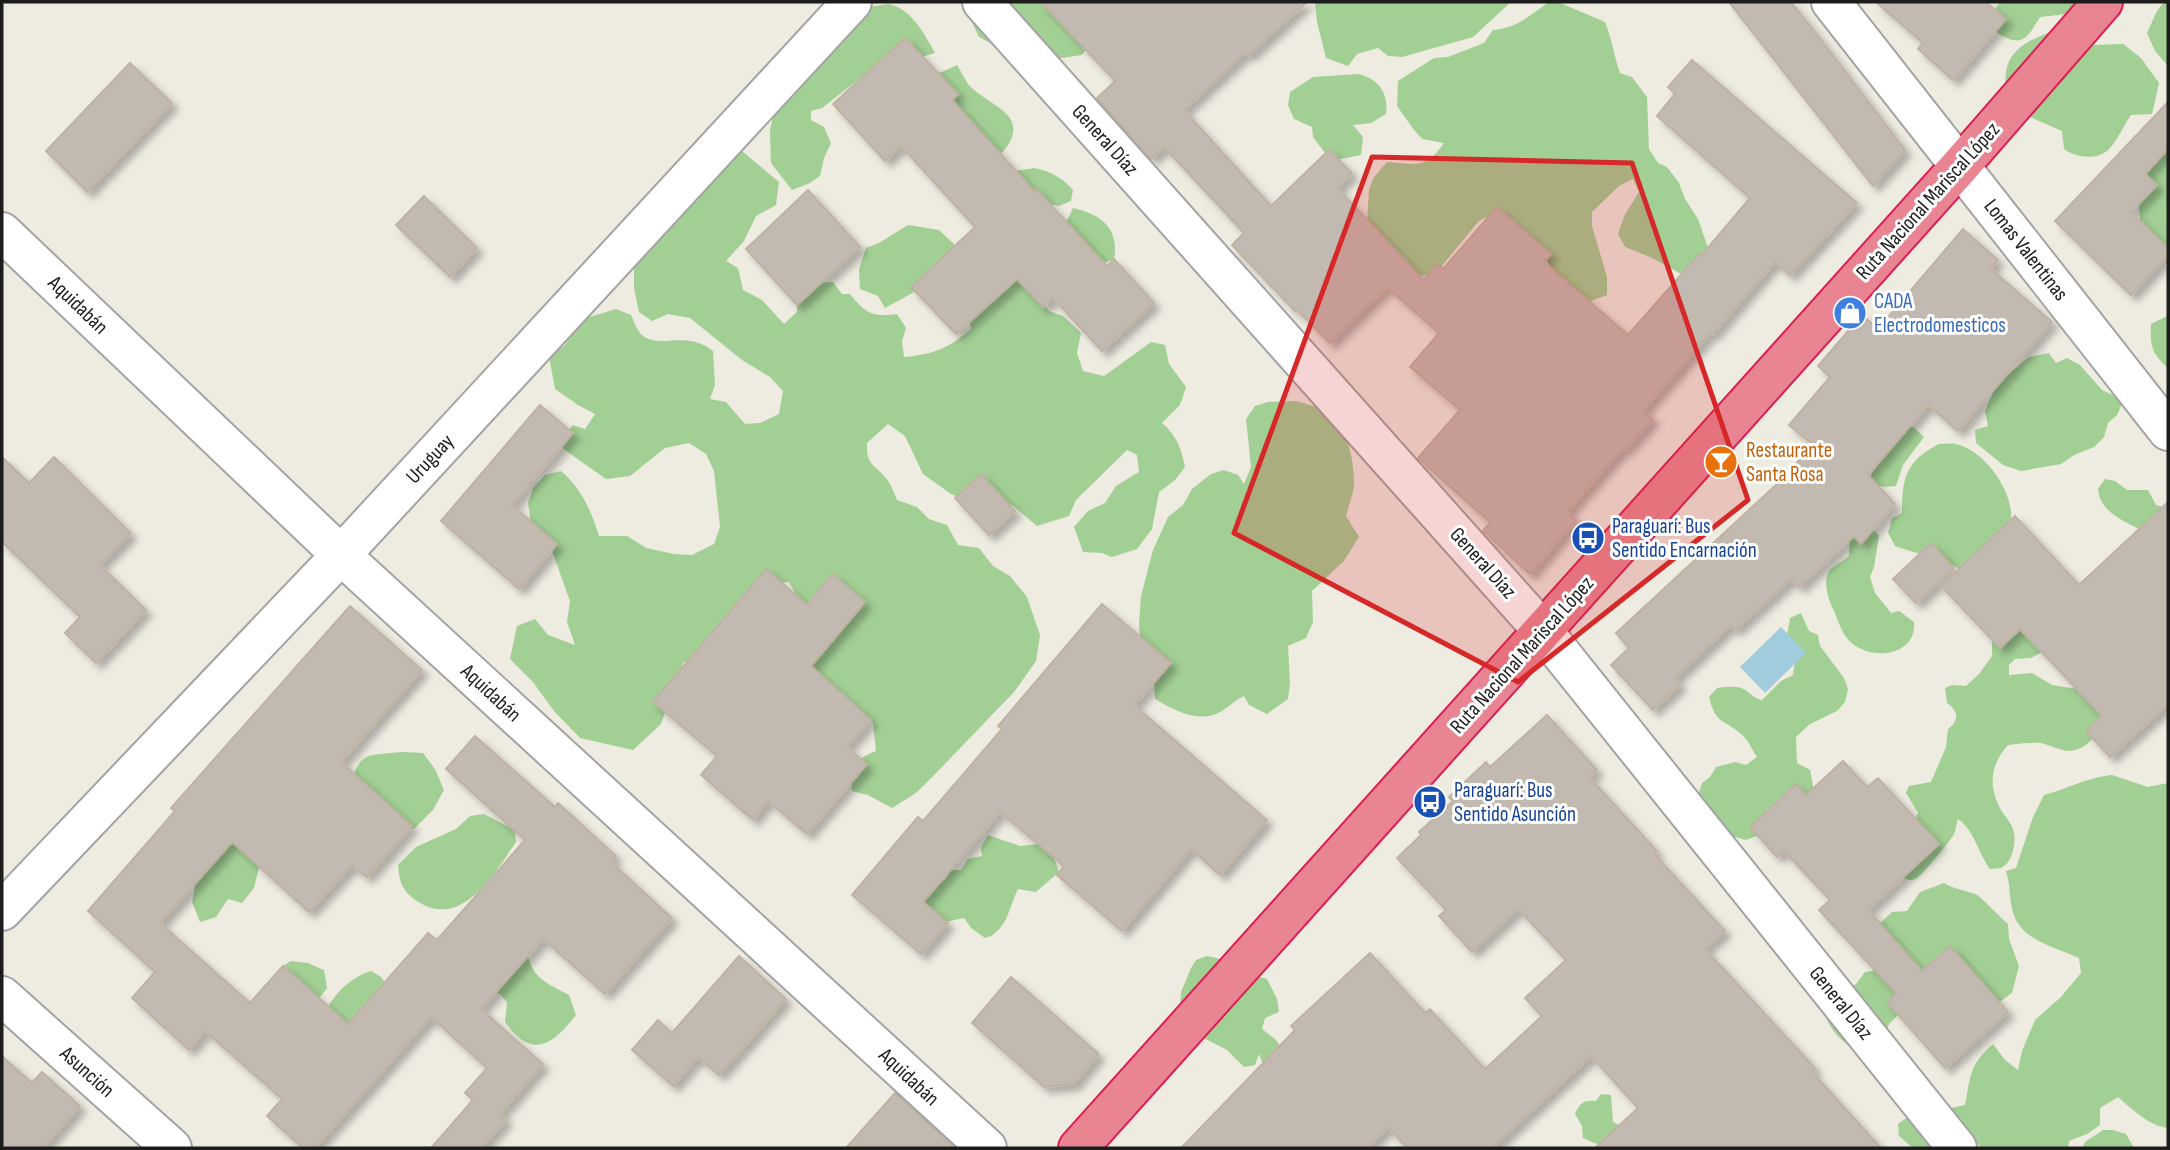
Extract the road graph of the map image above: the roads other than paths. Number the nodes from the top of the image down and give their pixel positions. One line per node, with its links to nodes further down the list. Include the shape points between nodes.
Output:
1 (852, 2): 8 (street, Uruguay)
2 (982, 2): 9 (street, General Díaz)
3 (1831, 2): 5 (street, Lomas Valentinas)
4 (2103, 2): 5 (highway, Ruta Nacional Mariscal López)
5 (1960, 166): 7 (street, Lomas Valentinas); 9 (highway, Ruta Nacional Mariscal López)
6 (2, 232): 8 (street, Aquidabán)
7 (2168, 432)
8 (341, 555): 10 (street, Uruguay); 13 (street, Aquidabán)
9 (1544, 631): 14 (highway, Ruta Nacional Mariscal López); 15 (street, General Díaz)
10 (2, 911)
11 (2, 996): 12 (street, Asunción)
12 (172, 1148)
13 (987, 1148)
14 (1078, 1148)
15 (1957, 1148)

